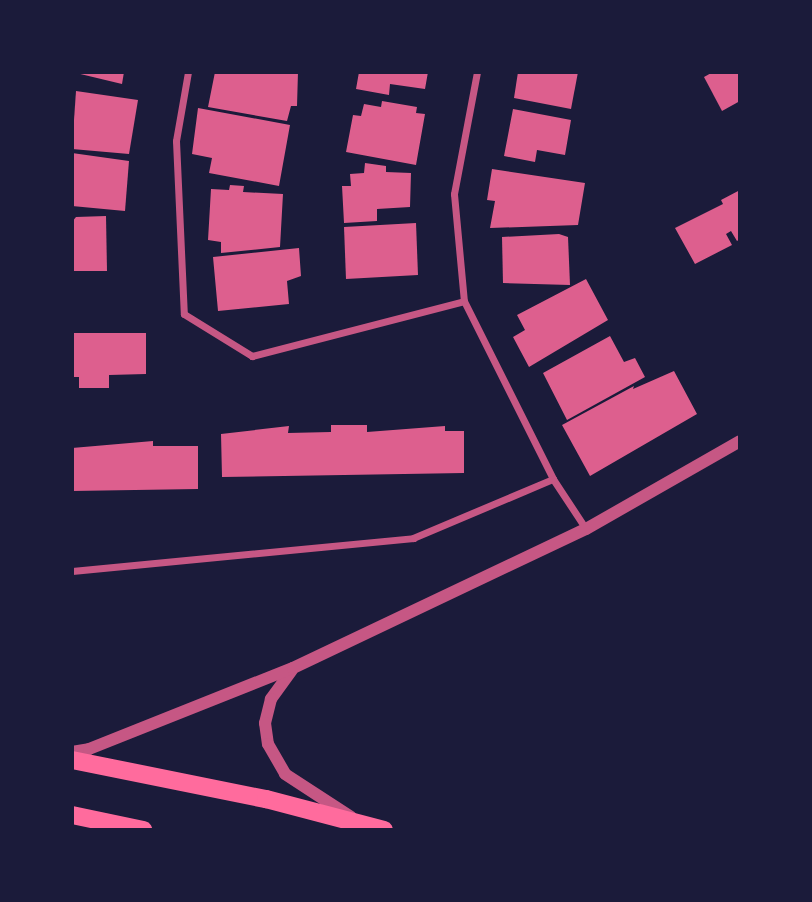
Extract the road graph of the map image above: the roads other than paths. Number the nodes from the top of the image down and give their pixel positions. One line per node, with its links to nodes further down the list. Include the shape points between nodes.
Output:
1 (188, 72): 3 (street, via 176,141 184,314 252,356)
2 (477, 72): 3 (street, via 454,194)
3 (464, 301): 5 (street)
4 (740, 441): 6 (street)
5 (553, 479): 6 (street); 7 (street, via 413,538)
6 (586, 529): 8 (street)
7 (72, 571)
8 (293, 668): 9 (street); 12 (street, via 271,699 265,723 276,761 285,774)
9 (72, 752)
10 (72, 760): 12 (main road, via 179,780)
11 (72, 815): 13 (main road)
12 (363, 825): 14 (main road)
13 (144, 830)
14 (384, 830)

